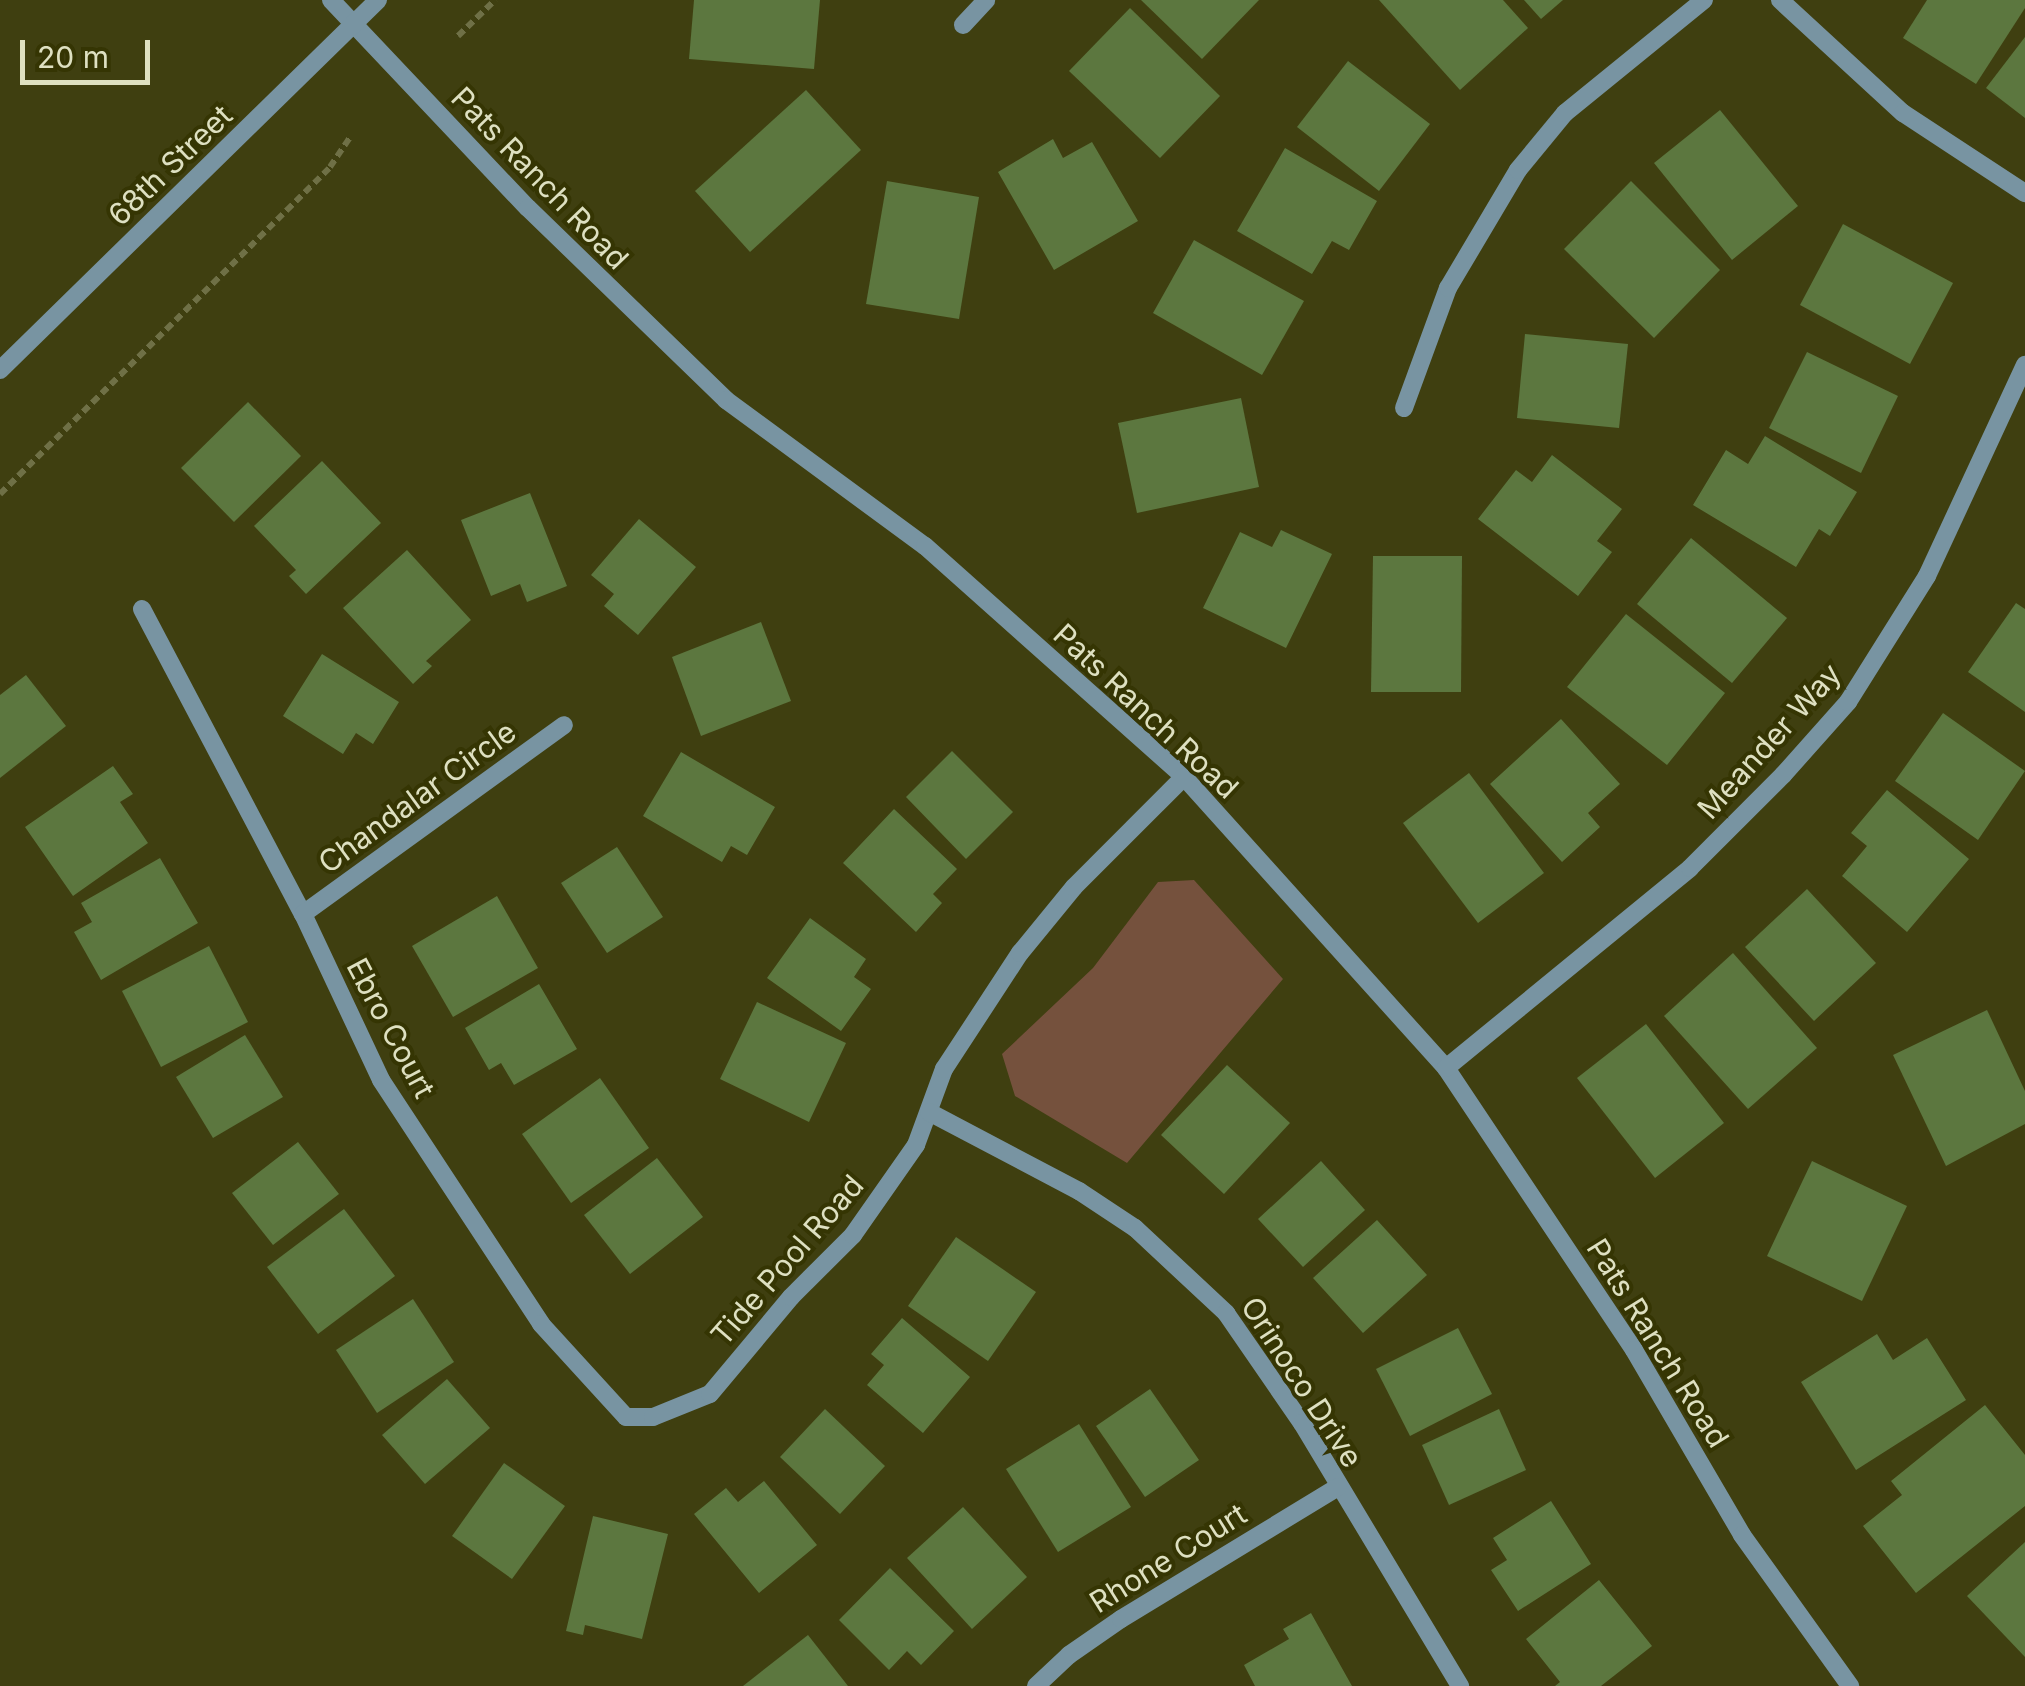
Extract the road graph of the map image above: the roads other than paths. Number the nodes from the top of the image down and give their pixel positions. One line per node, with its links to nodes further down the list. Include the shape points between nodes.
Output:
1 (331, 0): 6 (street, Pats Ranch Road)
2 (378, 0): 6 (street, 68th Street)
3 (986, 0): 7 (street)
4 (1704, 0): 11 (street, via 1565,113 1518,170 1448,288)
5 (1780, 0): 8 (street, via 1903,113)
6 (354, 24): 10 (street, 68th Street); 14 (street, Pats Ranch Road, via 528,208 726,400 924,546)
7 (963, 25)
8 (2025, 192)
9 (2025, 365): 16 (street, Meander Way, via 1928,576 1848,702 1690,868)
10 (0, 370)
11 (1404, 408)
12 (142, 609): 15 (street, Ebro Court)
13 (564, 725): 15 (street, Chandalar Circle)
14 (1184, 777): 16 (street, Pats Ranch Road); 17 (street, Tide Pool Road, via 1074,886 1020,953 944,1069)
15 (303, 914): 18 (street, Ebro Court, via 381,1080 541,1324 626,1417)
16 (1446, 1068): 22 (street, Pats Ranch Road, via 1634,1350 1742,1535)
17 (929, 1112): 18 (street, Tide Pool Road, via 916,1146 853,1235 710,1394); 19 (street, Orinoco Drive, via 1078,1191 1164,1254 1226,1313)
18 (654, 1417)
19 (1338, 1487): 20 (street, Rhone Court, via 1122,1619); 21 (street, Orinoco Drive)
20 (1036, 1686)
21 (1460, 1686)
22 (1850, 1686)

